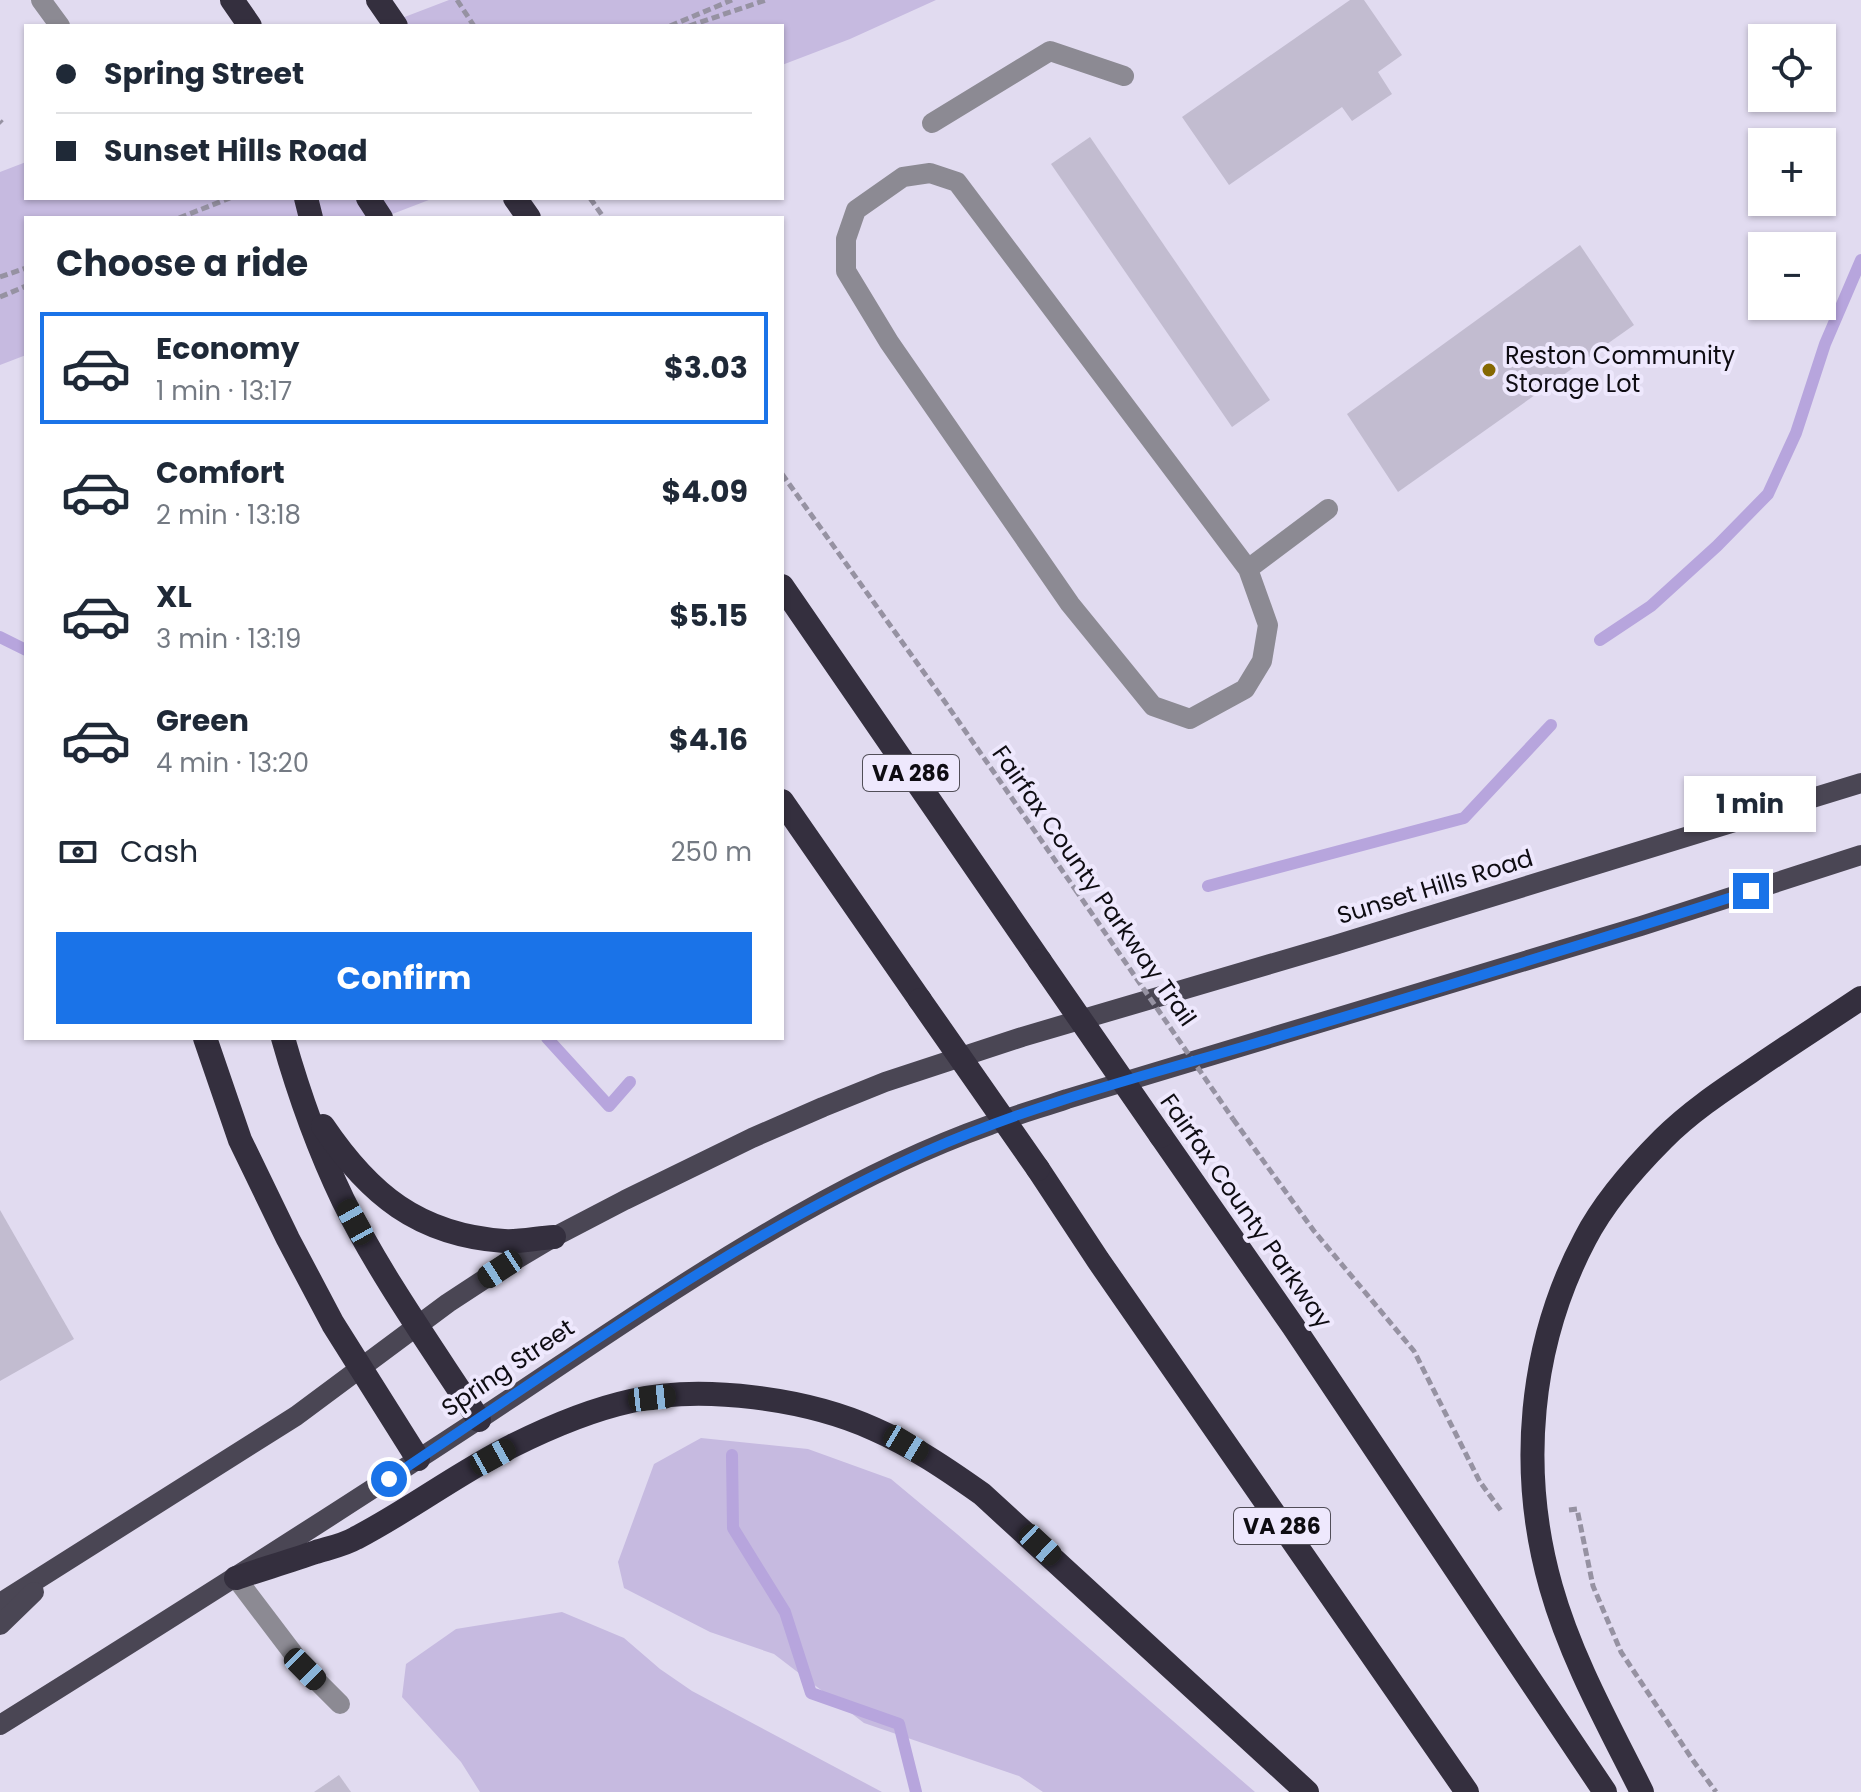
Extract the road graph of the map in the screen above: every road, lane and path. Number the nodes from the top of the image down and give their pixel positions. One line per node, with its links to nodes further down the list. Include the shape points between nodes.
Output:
1 (41, 0): 8 (street)
2 (217, 0): 9 (highway)
3 (232, 0): 10 (highway)
4 (378, 0): 11 (highway)
5 (457, 0): 12 (path)
6 (732, 0): 13 (path)
7 (766, 0): 14 (path)
8 (59, 24)
9 (228, 24)
10 (249, 24)
11 (395, 24)
12 (473, 24)
13 (675, 24)
14 (695, 24)
15 (1124, 76): 16 (street, via 1050,51)
16 (932, 123)
17 (225, 200): 18 (path)
18 (184, 216)
19 (24, 269): 20 (path)
20 (0, 277)
21 (24, 287): 22 (path)
22 (0, 297)
23 (784, 477): 40 (path, Fairfax County Parkway Trail, bridge, via 1233,1119 1314,1231 1414,1351 1480,1482)
24 (1328, 509): 25 (street)
25 (1248, 569): 25 (street, via 1268,625 1262,661 1245,689 1190,719 1153,706 1070,604 846,271 846,239 856,210 903,177 930,173 957,182)
26 (784, 589): 49 (highway, Fairfax County Parkway / VA 286, bridge, via 1293,1326)
27 (1861, 783): 34 (main road, Sunset Hills Road, via 898,1077 686,1170)
28 (787, 810): 48 (highway, VA 286, bridge)
29 (1861, 855): 37 (main road, Spring Street, via 989,1125 801,1214 663,1297)
30 (1861, 998): 50 (highway, via 1698,1108 1638,1165 1586,1236 1543,1349 1533,1437 1541,1552 1567,1633)
31 (206, 1040): 36 (highway, via 251,1164)
32 (284, 1040): 33 (highway)
33 (301, 1094): 34 (highway, via 359,1174 399,1208 470,1236 506,1241); 35 (highway, via 343,1200)
34 (554, 1237): 35 (main road)
35 (418, 1326): 36 (main road); 37 (highway)
36 (360, 1368): 38 (highway); 41 (main road, via 296,1416)
37 (479, 1420): 38 (main road, Spring Street)
38 (418, 1459): 42 (main road, Spring Street)
39 (1577, 1509): 51 (path, via 1593,1586 1621,1652)
40 (1507, 1518)
41 (66, 1562): 43 (main road); 44 (main road)
42 (236, 1578): 45 (street, via 305,1669); 46 (main road, Spring Street); 47 (highway, via 354,1540 513,1445 600,1409 634,1400 704,1394 790,1403 871,1427 982,1494)
43 (0, 1603)
44 (0, 1625)
45 (340, 1704)
46 (0, 1725)
47 (1307, 1792)
48 (1467, 1792)
49 (1605, 1792)
50 (1642, 1792)
51 (1716, 1792)

